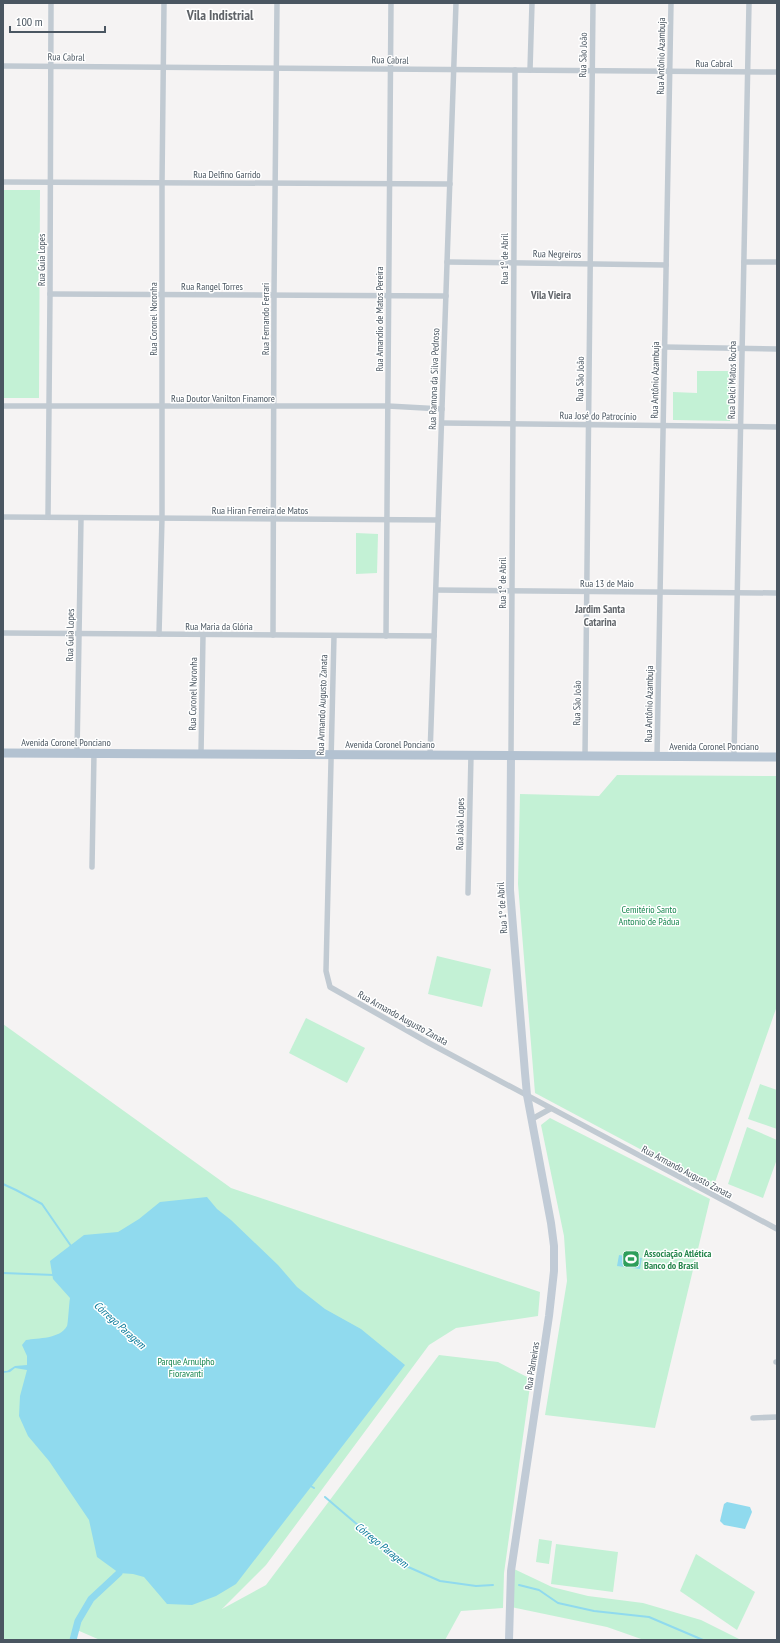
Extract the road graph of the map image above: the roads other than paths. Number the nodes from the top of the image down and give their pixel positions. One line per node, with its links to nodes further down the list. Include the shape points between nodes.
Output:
1 (51, 3): 11 (street, Rua Guia Lopes)
2 (164, 3): 12 (street, Rua Coronel Noronha)
3 (278, 3): 13 (street, Rua Fernando Ferrari)
4 (390, 3): 14 (street, Rua Amandio de Matos Pereira)
5 (456, 3): 15 (street, Rua Ramona da Silva Pedroso)
6 (532, 3): 17 (street)
7 (593, 3): 18 (street, Rua São João)
8 (671, 3): 19 (street, Rua Antônio Azambuja)
9 (749, 3): 20 (street, Rua Delci Matos Rocha)
10 (3, 66): 11 (street, Rua Cabral)
11 (50, 66): 12 (street, Rua Cabral); 23 (street, Rua Guia Lopes)
12 (164, 67): 13 (street, Rua Cabral); 24 (street, Rua Coronel Noronha)
13 (277, 68): 14 (street, Rua Cabral); 25 (street, Rua Fernando Ferrari)
14 (389, 69): 15 (street, Rua Cabral); 26 (street, Rua Amandio de Matos Pereira)
15 (454, 70): 16 (street, Rua Cabral); 27 (street, Rua Ramona da Silva Pedroso)
16 (515, 70): 17 (street, Rua Cabral); 29 (street, Rua 1º de Abril)
17 (530, 70): 18 (street, Rua Cabral)
18 (592, 71): 19 (street, Rua Cabral); 32 (street, Rua São João)
19 (669, 71): 20 (street, Rua Cabral); 33 (street, Rua Antônio Azambuja)
20 (748, 72): 21 (street, Rua Cabral); 30 (street, Rua Delci Matos Rocha)
21 (777, 72)
22 (3, 182): 23 (street, Rua Delfino Garrido)
23 (50, 182): 24 (street, Rua Delfino Garrido); 34 (street, Rua Guia Lopes)
24 (162, 183): 25 (street, Rua Delfino Garrido); 35 (street, Rua Coronel Noronha)
25 (276, 183): 26 (street, Rua Delfino Garrido); 36 (street, Rua Fernando Ferrari)
26 (389, 183): 27 (street, Rua Delfino Garrido); 37 (street, Rua Amandio de Matos Pereira)
27 (450, 184): 28 (street, Rua Ramona da Silva Pedroso)
28 (447, 262): 29 (street, Rua Negreiros); 38 (street, Rua Ramona da Silva Pedroso)
29 (514, 262): 32 (street, Rua Negreiros); 49 (street, Rua 1º de Abril)
30 (744, 262): 31 (street); 40 (street, Rua Delci Matos Rocha)
31 (777, 262)
32 (590, 264): 33 (street, Rua Negreiros); 50 (street, Rua São João)
33 (666, 265): 39 (street, Rua Antônio Azambuja)
34 (50, 294): 35 (street, Rua Rangel Torres); 43 (street, Rua Guia Lopes)
35 (162, 295): 36 (street, Rua Rangel Torres); 44 (street, Rua Coronel Noronha)
36 (274, 295): 37 (street, Rua Rangel Torres); 46 (street, Rua Fernando Ferrari)
37 (388, 296): 38 (street, Rua Rangel Torres); 45 (street, Rua Amandio de Matos Pereira)
38 (446, 296): 47 (street, Rua Ramona da Silva Pedroso)
39 (664, 347): 40 (street); 51 (street, Rua Antônio Azambuja)
40 (742, 348): 41 (street); 52 (street, Rua Delci Matos Rocha)
41 (777, 349)
42 (3, 406): 43 (street, Rua Doutor Vanilton Finamore)
43 (49, 406): 44 (street, Rua Doutor Vanilton Finamore); 55 (street, Rua Guia Lopes)
44 (163, 406): 46 (street, Rua Doutor Vanilton Finamore); 57 (street, Rua Coronel Noronha)
45 (388, 406): 46 (street, Rua Doutor Vanilton Finamore); 47 (street, Rua Doutor Vanilton Finamore); 59 (street, Rua Amandio de Matos Pereira)
46 (274, 407): 58 (street, Rua Fernando Ferrari)
47 (442, 409): 48 (street, Rua Ramona da Silva Pedroso)
48 (442, 423): 49 (street, Rua José do Patrocínio); 60 (street, Rua Ramona da Silva Pedroso)
49 (513, 424): 50 (street, Rua José do Patrocínio); 62 (street, Rua 1º de Abril)
50 (588, 425): 51 (street, Rua José do Patrocínio); 63 (street, Rua São João)
51 (663, 426): 52 (street, Rua José do Patrocínio); 64 (street, Rua Antônio Azambuja)
52 (740, 427): 53 (street, Rua José do Patrocínio); 65 (street, Rua Delci Matos Rocha)
53 (777, 427)
54 (3, 517): 55 (street, Rua Hiran Ferreira de Matos)
55 (48, 517): 56 (street, Rua Hiran Ferreira de Matos)
56 (81, 518): 57 (street, Rua Hiran Ferreira de Matos); 68 (street, Rua Guia Lopes)
57 (162, 518): 58 (street, Rua Hiran Ferreira de Matos); 69 (street, Rua Coronel Noronha)
58 (274, 519): 59 (street, Rua Hiran Ferreira de Matos); 71 (street, Rua Fernando Ferrari)
59 (387, 520): 60 (street, Rua Hiran Ferreira de Matos); 73 (street, Rua Amandio de Matos Pereira)
60 (438, 520): 61 (street, Rua Ramona da Silva Pedroso)
61 (436, 590): 62 (street, Rua 13 de Maio); 74 (street, Rua Ramona da Silva Pedroso)
62 (512, 591): 63 (street, Rua 13 de Maio); 82 (street, Rua 1º de Abril)
63 (587, 592): 64 (street, Rua 13 de Maio); 83 (street, Rua São João)
64 (660, 592): 65 (street, Rua 13 de Maio); 84 (street, Rua Antônio Azambuja)
65 (737, 593): 66 (street, Rua 13 de Maio); 85 (street, Rua Delci Matos Rocha)
66 (777, 593)
67 (3, 633): 68 (street, Rua Maria da Glória)
68 (79, 634): 69 (street, Rua Maria da Glória); 76 (street, Rua Guia Lopes)
69 (159, 634): 70 (street, Rua Maria da Glória)
70 (203, 635): 71 (street, Rua Maria da Glória); 78 (street, Rua Coronel Noronha)
71 (273, 635): 72 (street, Rua Maria da Glória)
72 (334, 636): 73 (street, Rua Maria da Glória); 79 (street, Rua Armando Augusto Zanata)
73 (386, 636): 74 (street, Rua Maria da Glória)
74 (434, 636): 80 (street, Rua Ramona da Silva Pedroso)
75 (3, 753): 76 (main road, Avenida Coronel Ponciano)
76 (78, 754): 77 (main road, Avenida Coronel Ponciano)
77 (94, 754): 78 (main road, Avenida Coronel Ponciano); 87 (street)
78 (201, 754): 79 (main road, Avenida Coronel Ponciano)
79 (330, 755): 80 (main road, Avenida Coronel Ponciano); 89 (street, Rua Armando Augusto Zanata, via 326,971 330,987 429,1044)
80 (430, 755): 81 (main road, Avenida Coronel Ponciano)
81 (471, 755): 82 (main road, Avenida Coronel Ponciano); 88 (street, Rua João Lopes)
82 (511, 756): 83 (main road, Avenida Coronel Ponciano); 89 (street, Rua 1º de Abril, via 510,890)
83 (585, 756): 84 (main road, Avenida Coronel Ponciano)
84 (657, 756): 85 (main road, Avenida Coronel Ponciano)
85 (734, 757): 86 (main road, Avenida Coronel Ponciano)
86 (777, 757)
87 (92, 867)
88 (468, 893)
89 (527, 1095): 90 (street, Rua Armando Augusto Zanata); 91 (street, Rua Palmeiras)
90 (550, 1109): 91 (street); 92 (street, Rua Armando Augusto Zanata)
91 (532, 1119): 95 (street, Rua Palmeiras, via 553,1238 554,1271 510,1571)
92 (777, 1229)
93 (777, 1417): 94 (street)
94 (753, 1418)
95 (509, 1640)

